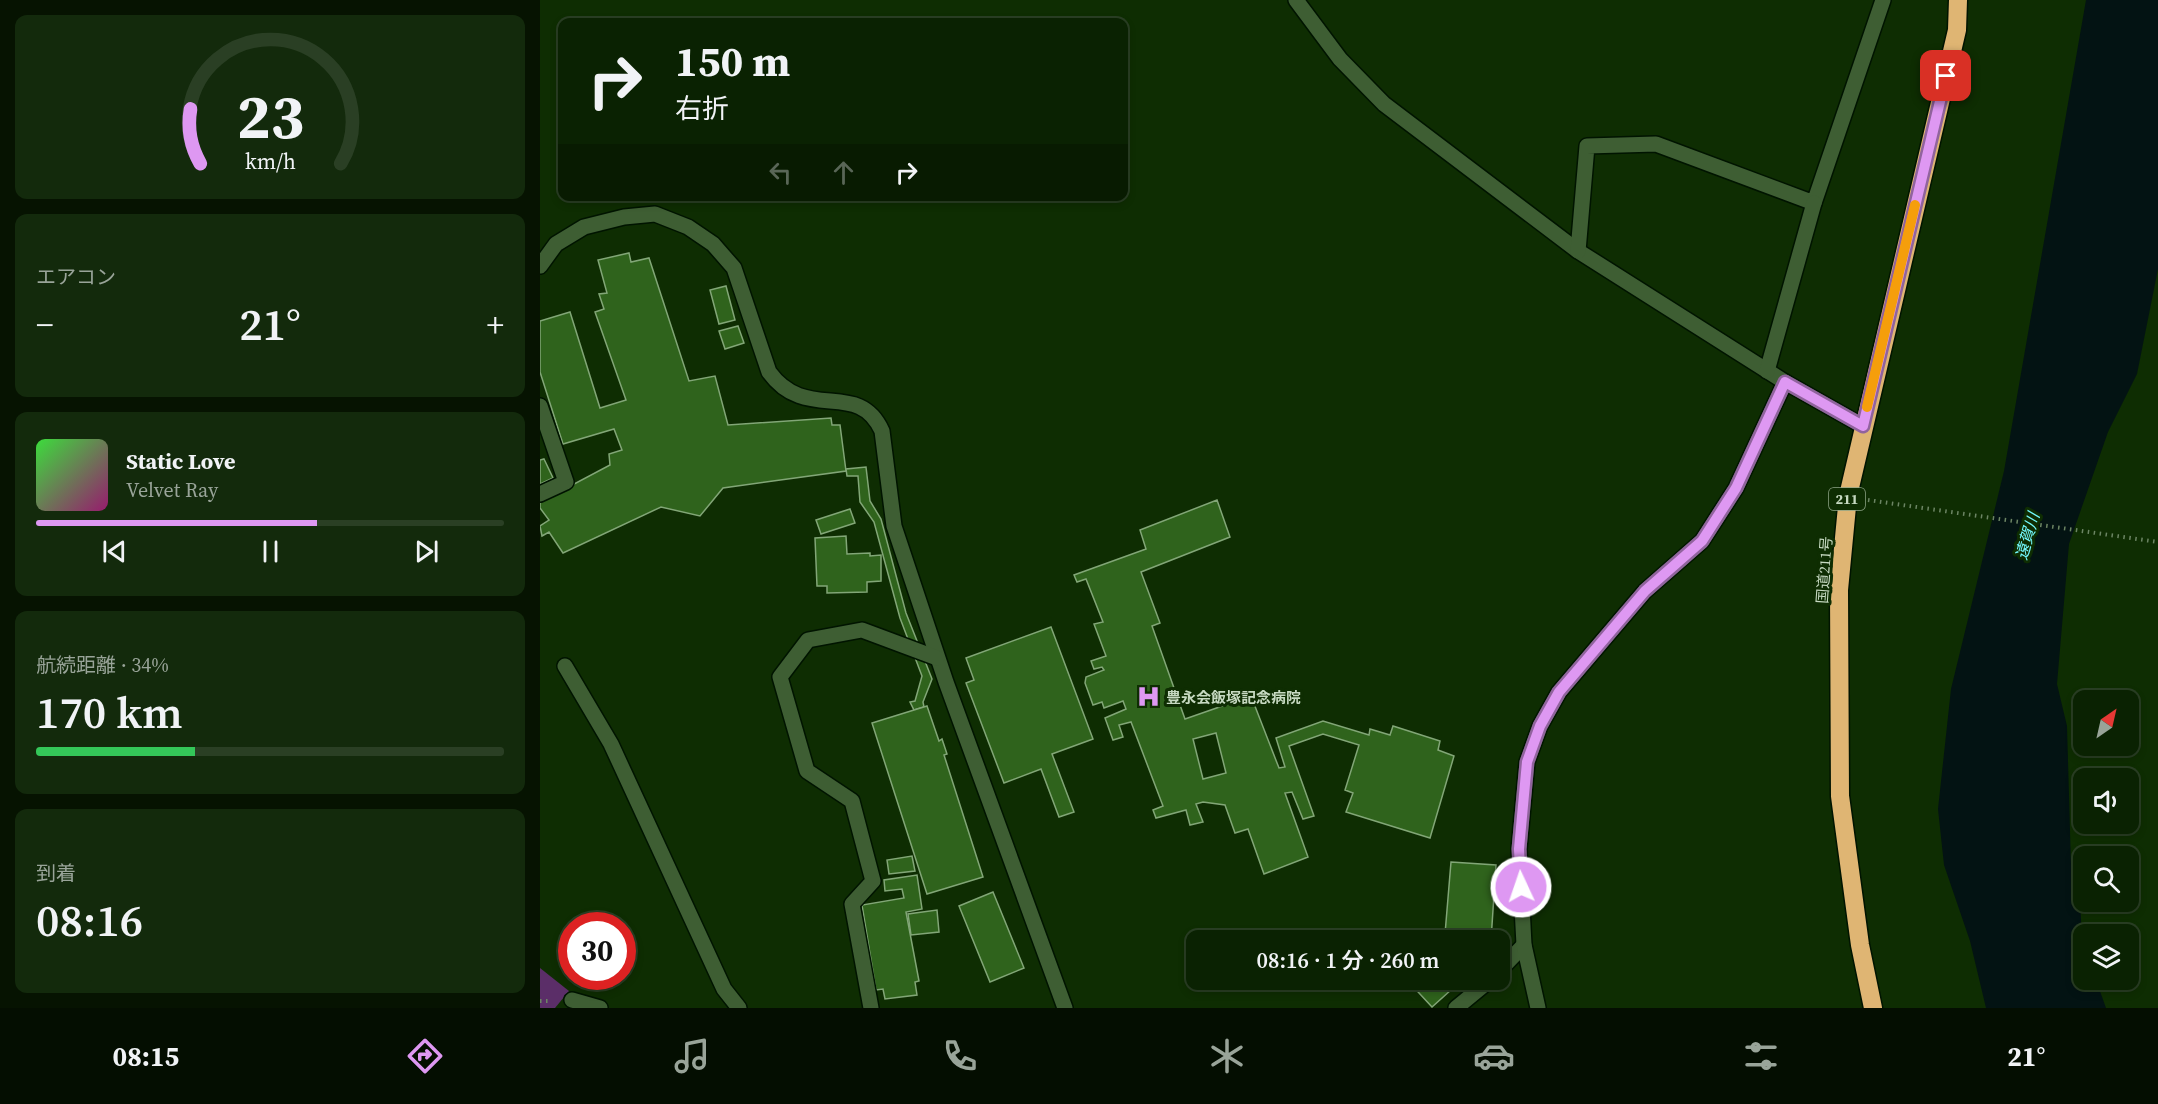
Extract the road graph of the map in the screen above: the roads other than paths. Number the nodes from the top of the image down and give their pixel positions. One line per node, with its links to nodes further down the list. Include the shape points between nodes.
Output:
1 (1296, 0): 5 (street, via 1340,59 1384,104)
2 (1882, 0): 4 (street)
3 (1958, 0): 10 (highway, 国道211号 / 211, via 1958,30)
4 (1814, 202): 5 (street, via 1656,144 1587,146); 7 (street)
5 (1578, 251): 7 (street)
6 (540, 266): 12 (street, via 556,244 584,227 624,217 655,214 688,226 713,244 734,268 769,372 779,386 798,398 850,403 876,417 882,431 894,526)
7 (1767, 371): 8 (street)
8 (1785, 382): 10 (street); 14 (street, via 1736,488 1702,541 1645,591 1559,692 1540,726 1527,762 1519,849)
9 (540, 406): 11 (street, via 567,482)
10 (1863, 426): 24 (highway, 国道211号 / 211, via 1848,496 1839,590 1840,796 1860,945)
11 (540, 494)
12 (938, 658): 20 (street, via 862,630 808,640 780,677 807,771 852,801 873,881 852,904); 21 (street)
13 (565, 666): 19 (street, via 611,744 724,989)
14 (1524, 945): 15 (street); 23 (street)
15 (1510, 960)
16 (1478, 990): 22 (street)
17 (572, 1000): 18 (street)
18 (600, 1008)
19 (740, 1008)
20 (871, 1008)
21 (1065, 1008)
22 (1456, 1008)
23 (1538, 1008)
24 (1873, 1008)

